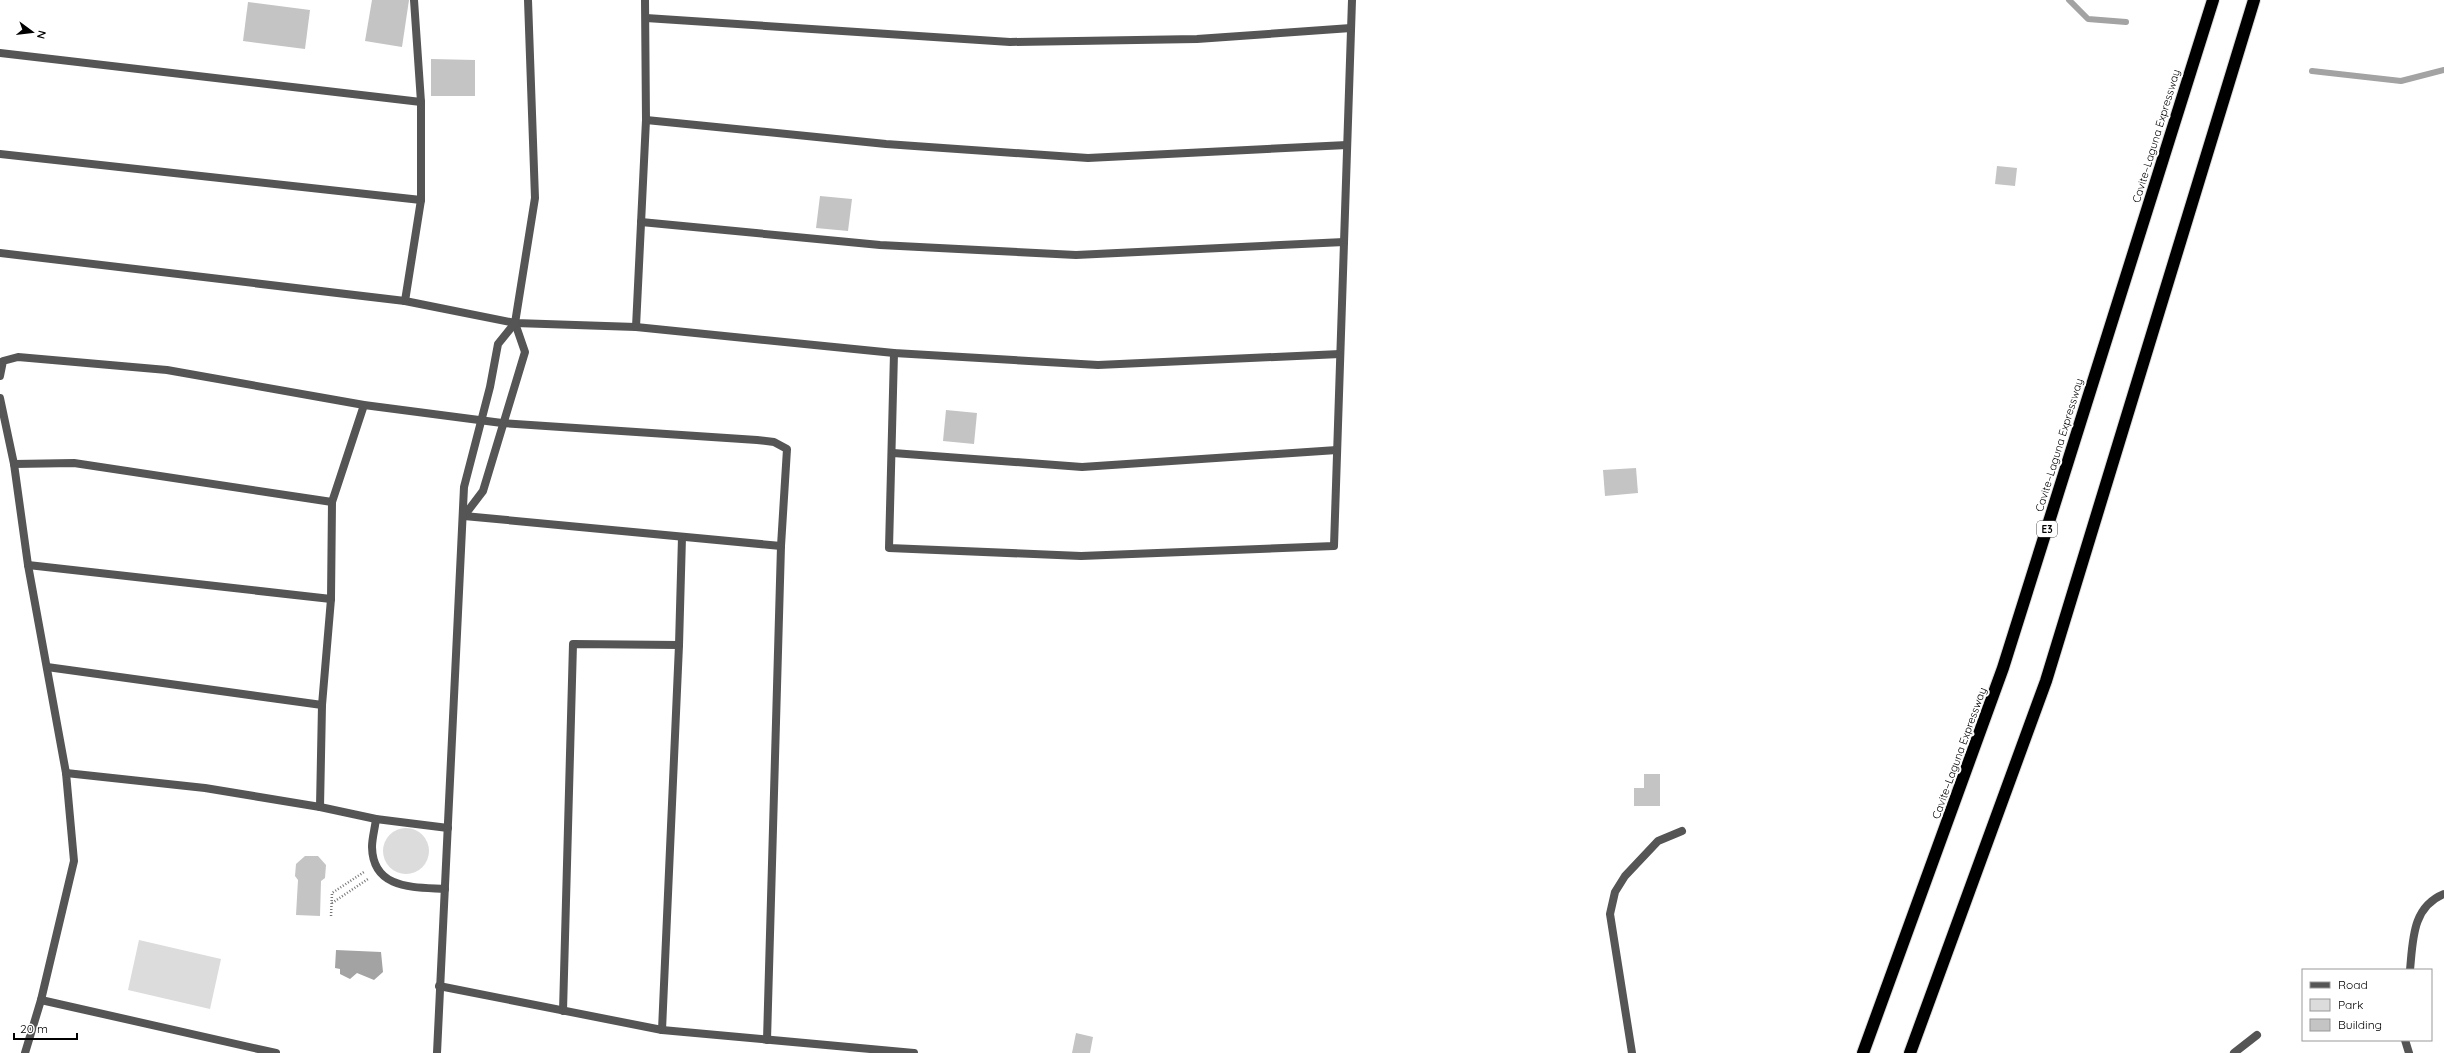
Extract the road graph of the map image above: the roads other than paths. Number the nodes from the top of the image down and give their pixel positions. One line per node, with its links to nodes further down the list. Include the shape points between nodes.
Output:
1 (414, 0): 10 (street)
2 (528, 0): 19 (street, via 535,198)
3 (645, 0): 7 (street)
4 (1352, 0): 8 (street)
5 (2213, 0): 60 (highway, Cavite–Laguna Expressway / E3, via 2003,668)
6 (2254, 0): 61 (highway, via 2046,681)
7 (646, 18): 8 (street, via 1010,42 1198,39); 11 (street)
8 (1351, 28): 12 (street)
9 (0, 53): 10 (street)
10 (421, 102): 14 (street)
11 (646, 120): 12 (street, via 886,144 1088,158); 15 (street)
12 (1347, 145): 16 (street)
13 (0, 154): 14 (street)
14 (421, 200): 18 (street)
15 (641, 222): 16 (street, via 880,244 1076,255); 20 (street)
16 (1344, 242): 22 (street)
17 (0, 254): 18 (street)
18 (405, 301): 19 (street)
19 (515, 323): 20 (street); 26 (street, via 498,344); 27 (street, via 525,352)
20 (636, 327): 21 (street)
21 (894, 353): 22 (street, via 1098,365); 29 (street)
22 (1340, 354): 28 (street)
23 (0, 376): 25 (street, via 3,362 18,357 167,370)
24 (0, 398): 30 (street)
25 (364, 405): 26 (street); 31 (street)
26 (482, 418): 27 (street); 32 (street, via 464,487)
27 (502, 423): 32 (street, via 483,491); 34 (street, via 774,442 787,449)
28 (1337, 450): 29 (street, via 1082,467); 29 (street, via 1334,546 1081,556 889,548)
29 (893, 453)
30 (14, 464): 31 (street, via 74,463); 35 (street)
31 (332, 502): 36 (street)
32 (464, 516): 33 (street); 43 (street)
33 (682, 537): 34 (street); 37 (street)
34 (781, 546): 53 (street)
35 (28, 565): 36 (street); 38 (street)
36 (331, 599): 39 (street)
37 (679, 645): 50 (street, via 573,644); 51 (street)
38 (47, 667): 39 (street); 40 (street)
39 (322, 705): 41 (street)
40 (66, 773): 41 (street, via 205,788); 49 (street, via 74,861)
41 (320, 807): 42 (street)
42 (376, 819): 43 (street); 45 (street, via 372,845 375,864 380,872 399,885)
43 (448, 828): 45 (street)
44 (1682, 831): 59 (street, via 1658,841 1625,876 1614,892 1610,914)
45 (445, 889): 48 (street)
46 (2444, 894): 47 (street, via 2431,900 2418,918)
47 (2410, 969)
48 (439, 986): 50 (street); 57 (street)
49 (41, 1000): 55 (street); 56 (street)
50 (563, 1011): 51 (street)
51 (662, 1030): 53 (street)
52 (2257, 1035): 62 (street)
53 (767, 1040): 58 (street)
54 (2405, 1041): 63 (street)
55 (25, 1053)
56 (276, 1053)
57 (437, 1053)
58 (914, 1053)
59 (1632, 1053)
60 (1863, 1053)
61 (1910, 1053)
62 (2234, 1053)
63 (2409, 1053)

